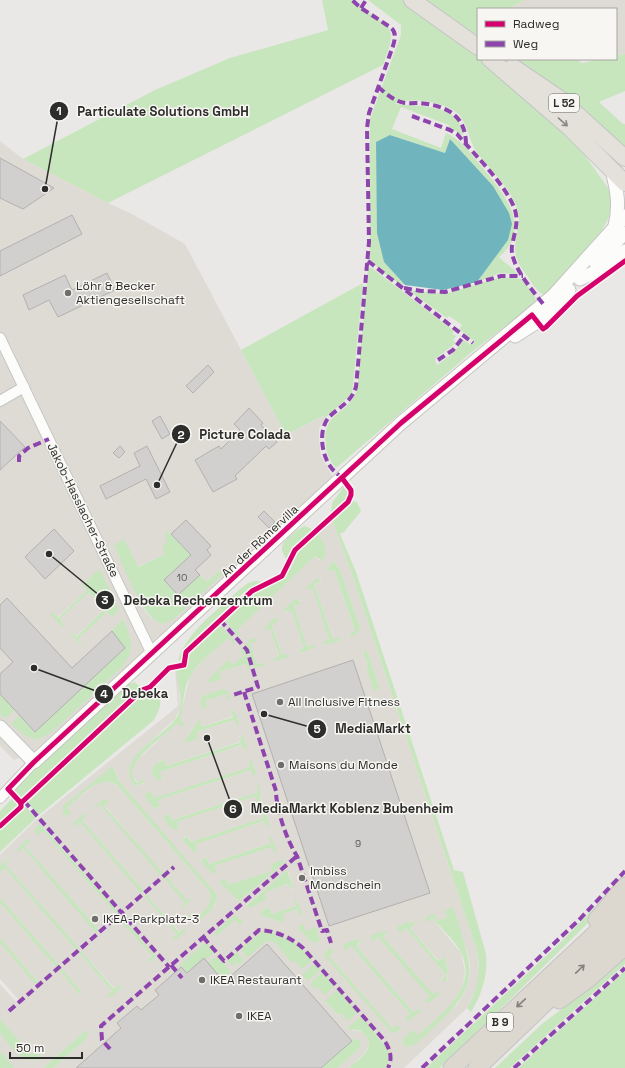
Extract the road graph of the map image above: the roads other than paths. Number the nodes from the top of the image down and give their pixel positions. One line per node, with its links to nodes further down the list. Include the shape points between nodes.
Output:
1 (412, 0): 2 (main road)
2 (477, 46)
3 (491, 60): 6 (main road, L 52, one-way to 6, via 570,128)
4 (502, 60): 5 (main road, L 52, via 560,100)
5 (625, 158)
6 (612, 170): 7 (main road, L 52); 9 (street, via 618,197)
7 (625, 183)
8 (625, 216): 9 (street, An der Römervilla)
9 (620, 230): 11 (street, An der Römervilla); 13 (street, An der Römervilla, via 559,290)
10 (625, 251): 11 (street, via 599,270)
11 (580, 279): 13 (street, An der Römervilla, via 541,320)
12 (0, 338): 14 (street, Jakob-Hasslacher-Straße)
13 (488, 352): 16 (street, An der Römervilla, via 401,423)
14 (24, 388): 15 (street); 16 (street, Jakob-Hasslacher-Straße)
15 (0, 400)
16 (152, 654): 18 (street, An der Römervilla)
17 (0, 727): 18 (street)
18 (34, 762): 19 (street, An der Römervilla)
19 (0, 798)
20 (625, 886): 24 (highway)
21 (625, 906): 24 (highway, B 9)
22 (625, 926): 25 (highway, B 9, one-way to 22)
23 (625, 946): 25 (highway, via 578,988)
24 (550, 976): 26 (highway, B 9, one-way to 26)
25 (532, 1016): 27 (highway, B 9)
26 (452, 1068)
27 (477, 1068)

